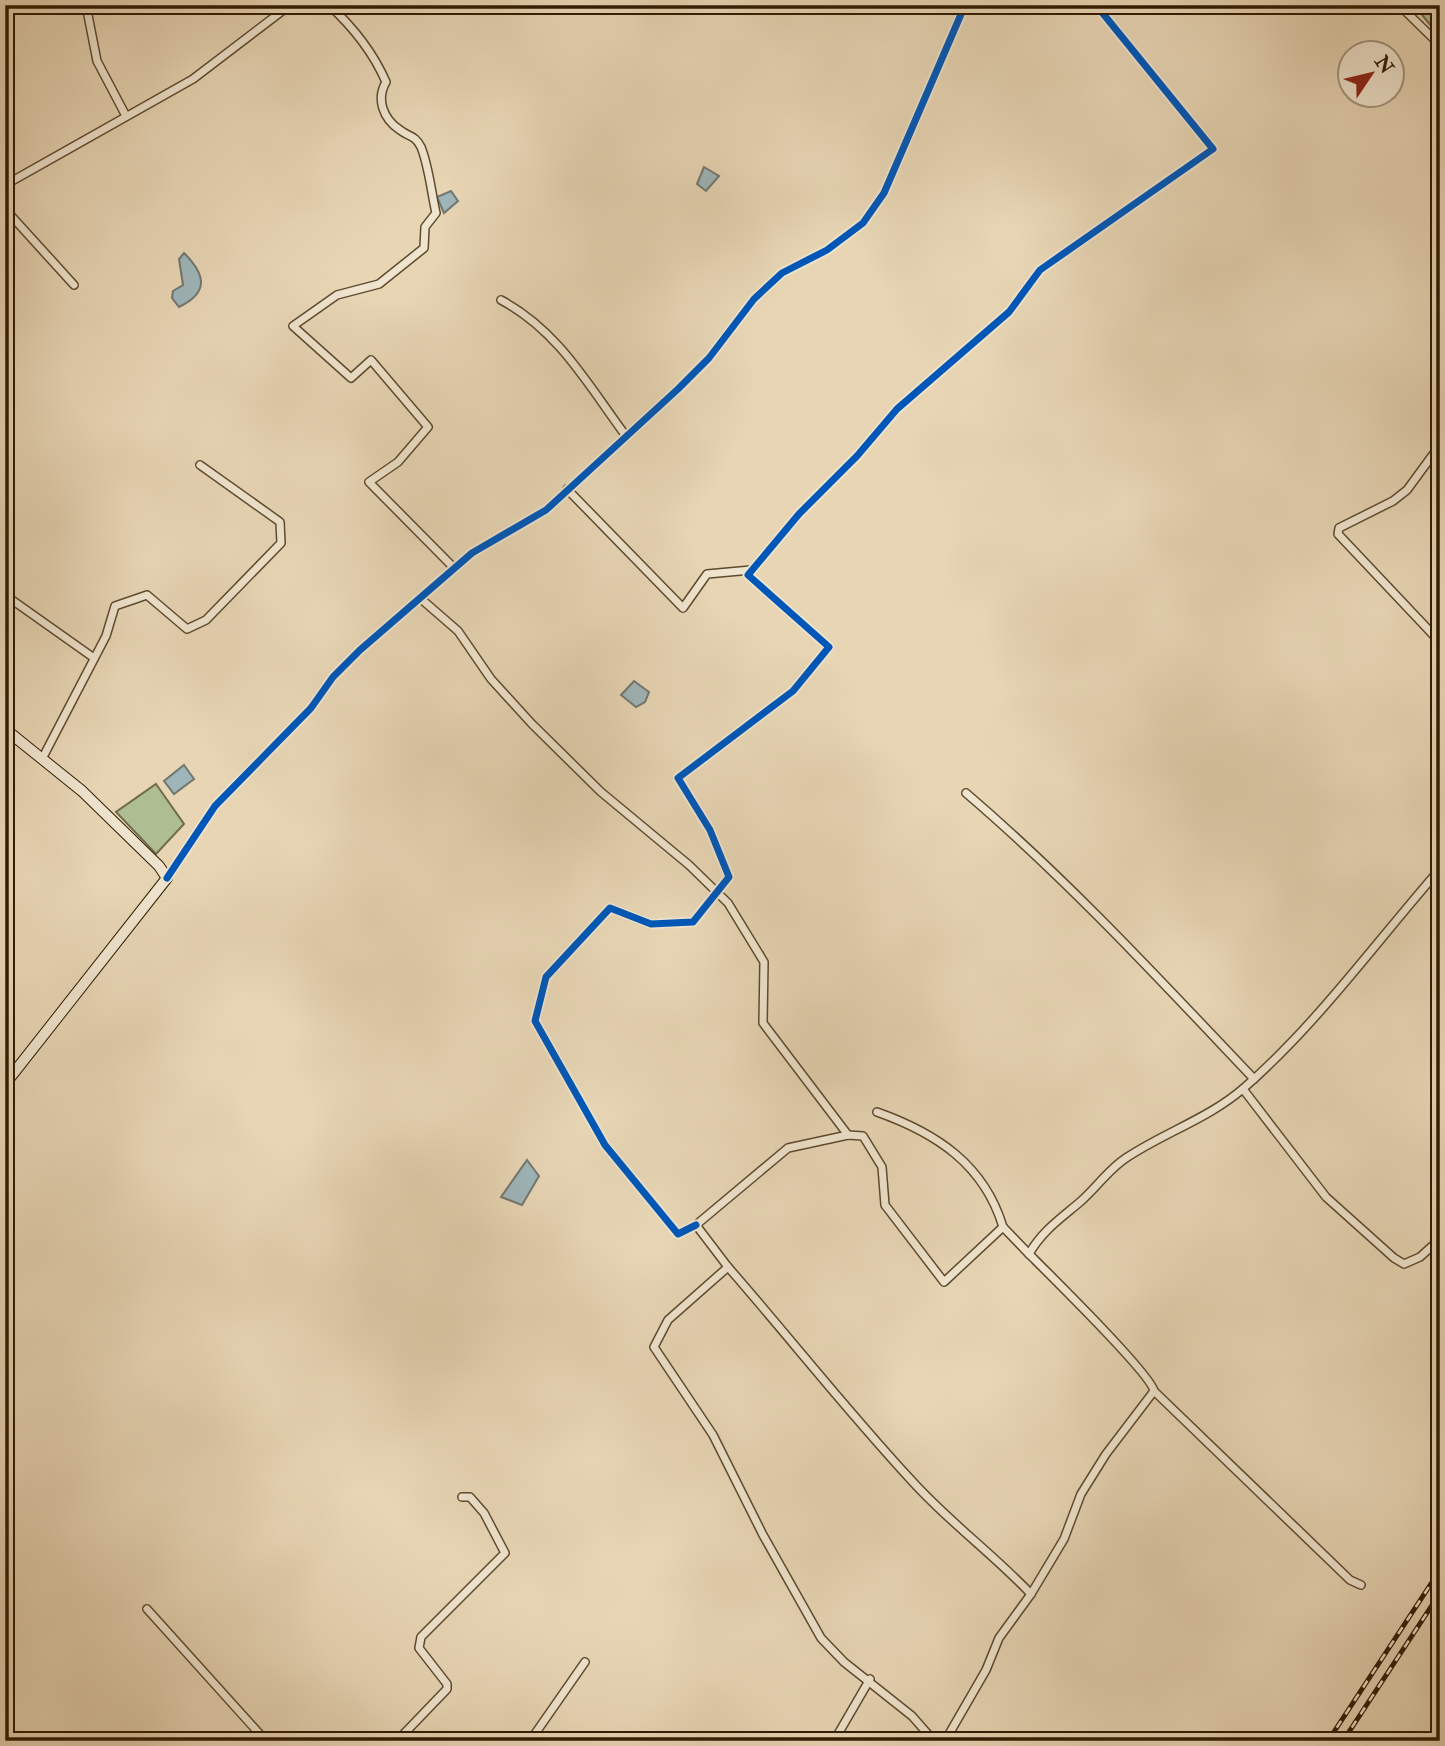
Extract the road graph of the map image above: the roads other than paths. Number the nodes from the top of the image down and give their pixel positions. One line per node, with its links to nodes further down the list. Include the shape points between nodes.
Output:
1 (86, 5): 8 (street, via 97,61)
2 (290, 5): 8 (street, via 193,79)
3 (329, 5): 17 (street, via 377,61 386,82 382,108 400,131 414,136 420,146 436,213 425,227 424,248 379,284 337,295 293,326 351,378 371,360 428,427 398,462 369,482)
4 (965, 5): 13 (street, via 876,209 827,250 772,282 709,358)
5 (1097, 5): 18 (street, via 1213,149 1040,270 1009,312 897,409)
6 (1399, 5): 7 (street)
7 (1440, 45)
8 (126, 116): 9 (street)
9 (5, 185)
10 (5, 209): 11 (street)
11 (74, 285)
12 (501, 300): 13 (street, via 534,320 572,358)
13 (626, 436): 16 (street)
14 (1440, 445): 21 (street, via 1407,489 1339,528 1338,534)
15 (200, 465): 22 (street, via 280,522 281,543 206,620 187,629 146,595 115,606)
16 (567, 489): 17 (street, via 531,521); 18 (street, via 683,608 707,574)
17 (454, 568): 20 (street)
18 (751, 570): 28 (street, via 747,575 829,647 793,691 678,778 710,830 729,877)
19 (5, 595): 22 (street)
20 (420, 598): 27 (street, via 332,677 311,708 215,806); 28 (street, via 458,631 491,679 532,724 601,792)
21 (1440, 642)
22 (94, 658): 24 (street)
23 (5, 729): 24 (main road)
24 (43, 759): 27 (main road, via 82,791)
25 (966, 793): 29 (street, via 1142,959)
26 (1440, 869): 29 (street, via 1353,974)
27 (167, 878): 30 (main road)
28 (717, 892): 33 (street, via 764,962 763,1023); 34 (street, via 693,922 651,924 610,908 546,977 535,1021 605,1144 678,1234)
29 (1254, 1079): 31 (street)
30 (5, 1084)
31 (1243, 1089): 36 (street, via 1326,1197 1394,1258 1412,1262); 37 (street, via 1123,1160 1040,1234)
32 (877, 1112): 35 (street, via 921,1128 967,1164 990,1193)
33 (848, 1135): 34 (street, via 788,1148); 35 (street, via 863,1136 882,1167 885,1205 944,1282)
34 (696, 1225): 38 (street)
35 (1003, 1227): 37 (street)
36 (1440, 1239)
37 (1029, 1254): 39 (street, via 1122,1349)
38 (729, 1267): 42 (street, via 911,1480); 45 (street, via 668,1321 654,1347 713,1435 821,1638 844,1662)
39 (1154, 1391): 41 (street); 42 (street, via 1081,1494 1064,1539)
40 (462, 1497): 47 (street, via 470,1497 484,1513 505,1553 421,1637 419,1648 447,1689)
41 (1360, 1585)
42 (1031, 1594): 51 (street, via 999,1638)
43 (147, 1609): 46 (street)
44 (585, 1662): 48 (street)
45 (870, 1679): 49 (street); 50 (street)
46 (266, 1741)
47 (397, 1741)
48 (530, 1741)
49 (834, 1741)
50 (934, 1741)
51 (945, 1741)

